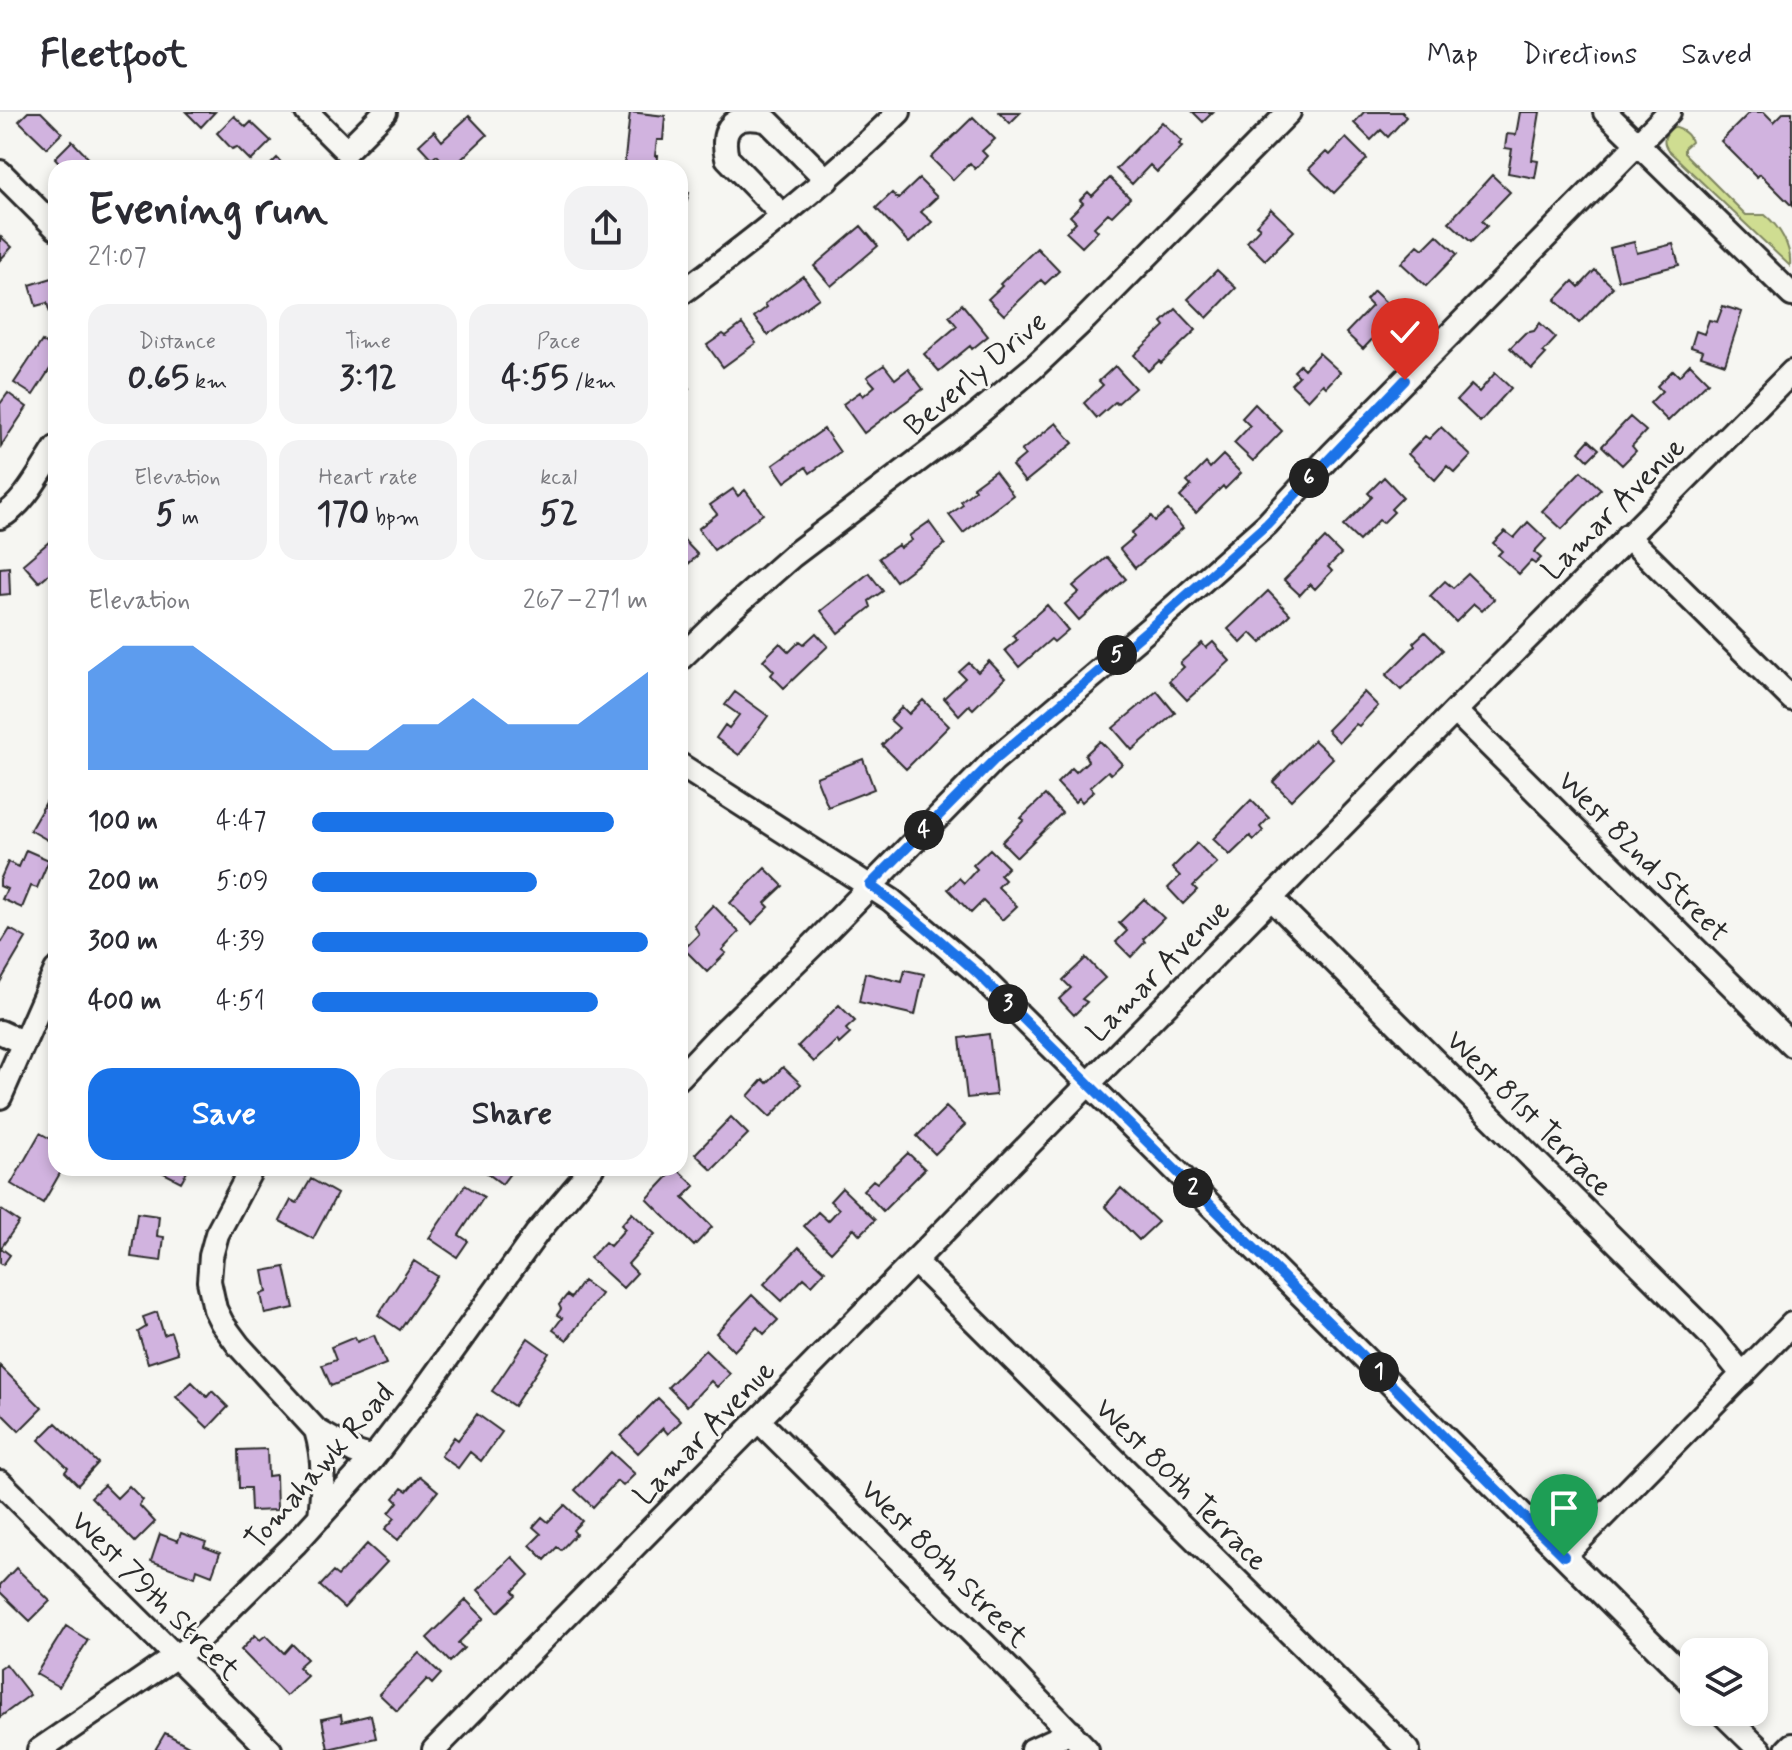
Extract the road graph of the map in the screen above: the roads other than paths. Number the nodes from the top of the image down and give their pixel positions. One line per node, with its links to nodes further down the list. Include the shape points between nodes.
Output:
1 (307, 112): 2 (street, via 346,151)
2 (385, 112)
3 (899, 112): 9 (street)
4 (1289, 112): 18 (street, Beverly Drive, via 1033,368 792,556)
5 (1605, 112): 7 (street)
6 (1669, 112): 7 (street)
7 (1638, 144): 13 (street); 22 (street, via 1267,524 994,760)
8 (0, 172): 11 (street)
9 (827, 180): 10 (street); 10 (street, via 768,121 756,115 732,122 724,133 727,158)
10 (783, 216): 12 (street)
11 (48, 220)
12 (688, 288)
13 (1792, 295)
14 (1792, 372): 17 (street, Lamar Avenue)
15 (48, 460): 16 (street, via 23,497)
16 (0, 517)
17 (1627, 536): 19 (street); 20 (street, Lamar Avenue)
18 (688, 651)
19 (1792, 699)
20 (1455, 711): 23 (street, Lamar Avenue); 27 (street, West 82nd Street)
21 (688, 770): 22 (street)
22 (870, 885): 28 (street); 29 (street, via 975,971)
23 (1271, 898): 29 (street, Lamar Avenue); 35 (street, West 81st Terrace, via 1712,1337)
24 (48, 988): 26 (street)
25 (0, 1032): 26 (street)
26 (24, 1043): 30 (street)
27 (1792, 1045)
28 (688, 1069)
29 (1088, 1084): 33 (street, Lamar Avenue); 41 (street)
30 (0, 1097)
31 (248, 1176): 37 (street, via 211,1256 215,1309 239,1346)
32 (585, 1176): 38 (street, Tomahawk Road, via 537,1233)
33 (914, 1261): 36 (street, Lamar Avenue); 52 (street, West 80th Terrace)
34 (1792, 1324): 35 (street)
35 (1743, 1375): 41 (street)
36 (758, 1420): 45 (street, West 80th Street); 49 (street, Lamar Avenue)
37 (316, 1430): 38 (street); 40 (street, via 323,1467)
38 (373, 1458): 40 (street, Tomahawk Road)
39 (0, 1482): 42 (street, West 79th Street)
40 (320, 1517): 42 (street, Tomahawk Road)
41 (1564, 1556): 43 (street)
42 (176, 1657): 47 (street, Tomahawk Road); 48 (street, West 79th Street)
43 (1680, 1671)
44 (1735, 1726): 53 (street)
45 (1071, 1732): 50 (street); 51 (street, West 80th Street)
46 (1792, 1745): 54 (street)
47 (39, 1750)
48 (270, 1750)
49 (434, 1750)
50 (1032, 1750)
51 (1087, 1750)
52 (1408, 1750)
53 (1760, 1750)
54 (1787, 1750)

